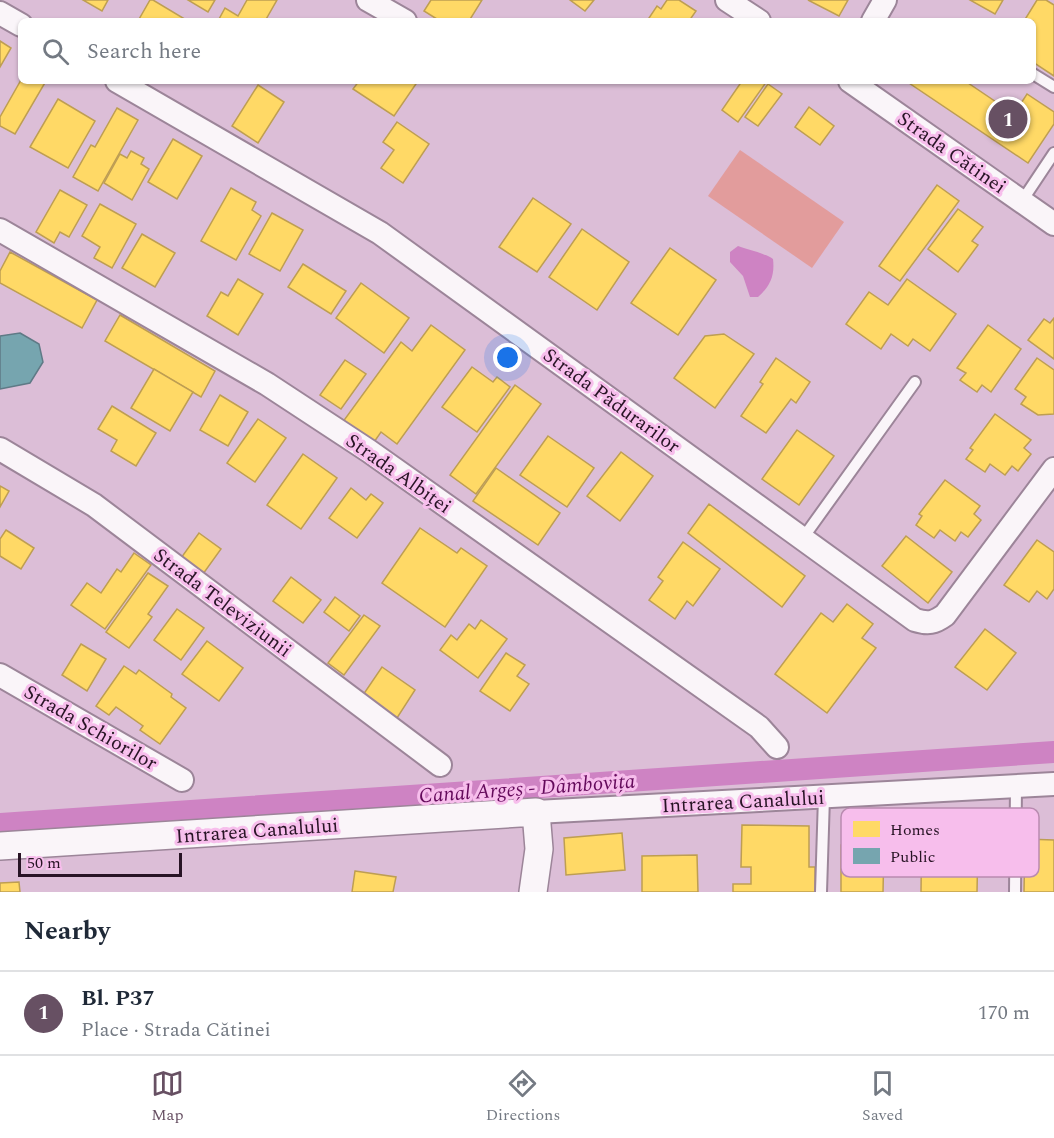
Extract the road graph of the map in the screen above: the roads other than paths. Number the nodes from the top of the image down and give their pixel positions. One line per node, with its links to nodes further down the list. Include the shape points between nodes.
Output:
1 (368, 0): 5 (street)
2 (727, 0): 6 (street)
3 (885, 0): 7 (street)
4 (0, 13): 8 (street)
5 (400, 18)
6 (754, 18)
7 (875, 18)
8 (18, 23)
9 (1036, 76): 12 (lane)
10 (122, 84): 20 (street, Strada Pădurarilor, via 380,233)
11 (854, 84): 14 (street, Strada Cătinei)
12 (1054, 87)
13 (1054, 153): 14 (lane)
14 (1022, 201): 15 (street, Strada Cătinei)
15 (1054, 224)
16 (0, 230): 22 (street, Strada Albiței, via 267,384 369,451 759,728)
17 (915, 382): 20 (lane)
18 (0, 449): 23 (street, Strada Televiziunii, via 94,504)
19 (1054, 469): 20 (street, Strada Pădurarilor, via 936,622 915,620)
20 (803, 538)
21 (0, 675): 24 (street, Strada Schiorilor)
22 (777, 747)
23 (440, 765)
24 (182, 780)
25 (1054, 784): 26 (street, Intrarea Canalului)
26 (1016, 786): 27 (street, Intrarea Canalului); 28 (lane)
27 (824, 797): 29 (street, Intrarea Canalului); 33 (lane)
28 (1016, 808)
29 (536, 812): 30 (street, Intrarea Canalului); 32 (street, via 539,849)
30 (0, 846)
31 (1015, 877): 34 (lane)
32 (533, 892)
33 (821, 892)
34 (1015, 892)

